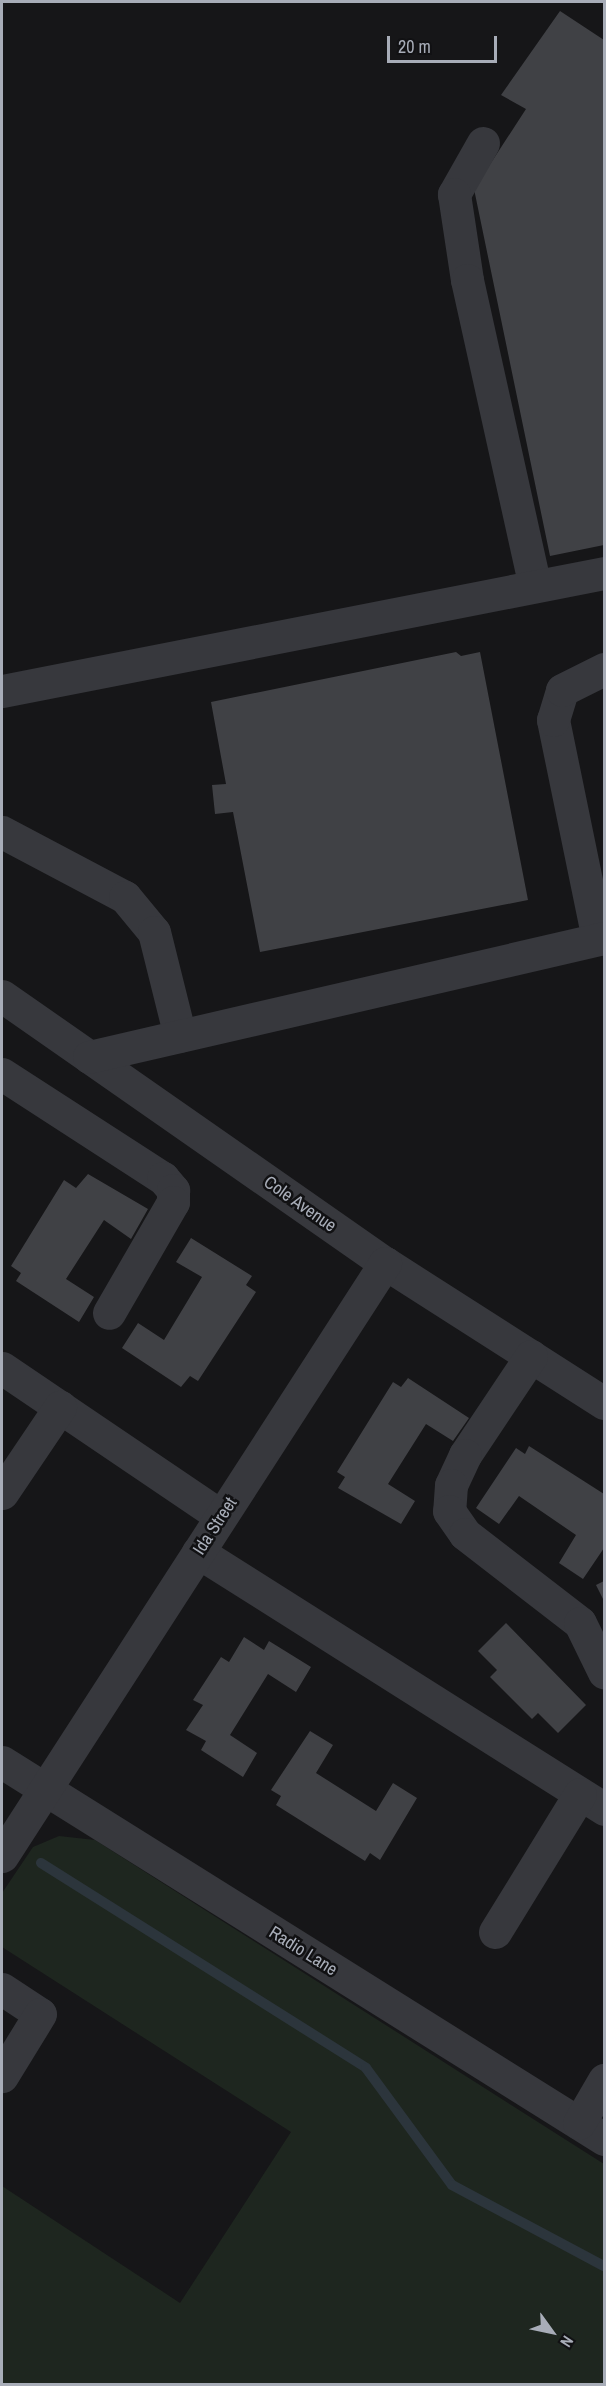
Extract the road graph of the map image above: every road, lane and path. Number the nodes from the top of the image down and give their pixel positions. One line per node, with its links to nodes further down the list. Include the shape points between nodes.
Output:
1 (483, 143): 3 (street, via 454,194 467,280)
2 (604, 573): 3 (street)
3 (534, 583): 5 (street)
4 (604, 669): 7 (street, via 562,690 553,720)
5 (2, 691)
6 (2, 832): 9 (street, via 125,897 154,932)
7 (601, 939): 9 (street)
8 (2, 996): 10 (street, Cole Avenue)
9 (180, 1036): 10 (street)
10 (89, 1057): 12 (street, Cole Avenue)
11 (2, 1074): 13 (street, via 164,1178 173,1190 173,1202)
12 (385, 1263): 14 (street, Cole Avenue); 19 (street, Ida Street)
13 (109, 1313)
14 (531, 1356): 16 (street, Cole Avenue); 21 (street, via 465,1455 451,1485 449,1511 465,1534 580,1623)
15 (2, 1368): 17 (street)
16 (604, 1403)
17 (60, 1407): 18 (street); 19 (street)
18 (2, 1493)
19 (221, 1516): 20 (street, Ida Street)
20 (198, 1552): 23 (street, Ida Street); 24 (street)
21 (604, 1672)
22 (2, 1762): 23 (street, Radio Lane)
23 (45, 1790): 25 (street, Ida Street); 30 (street, Radio Lane)
24 (592, 1802): 26 (street)
25 (2, 1856)
26 (495, 1932)
27 (2, 1989): 28 (street, via 40,2014)
28 (2, 2076)
29 (604, 2080): 30 (street)
30 (592, 2131)

